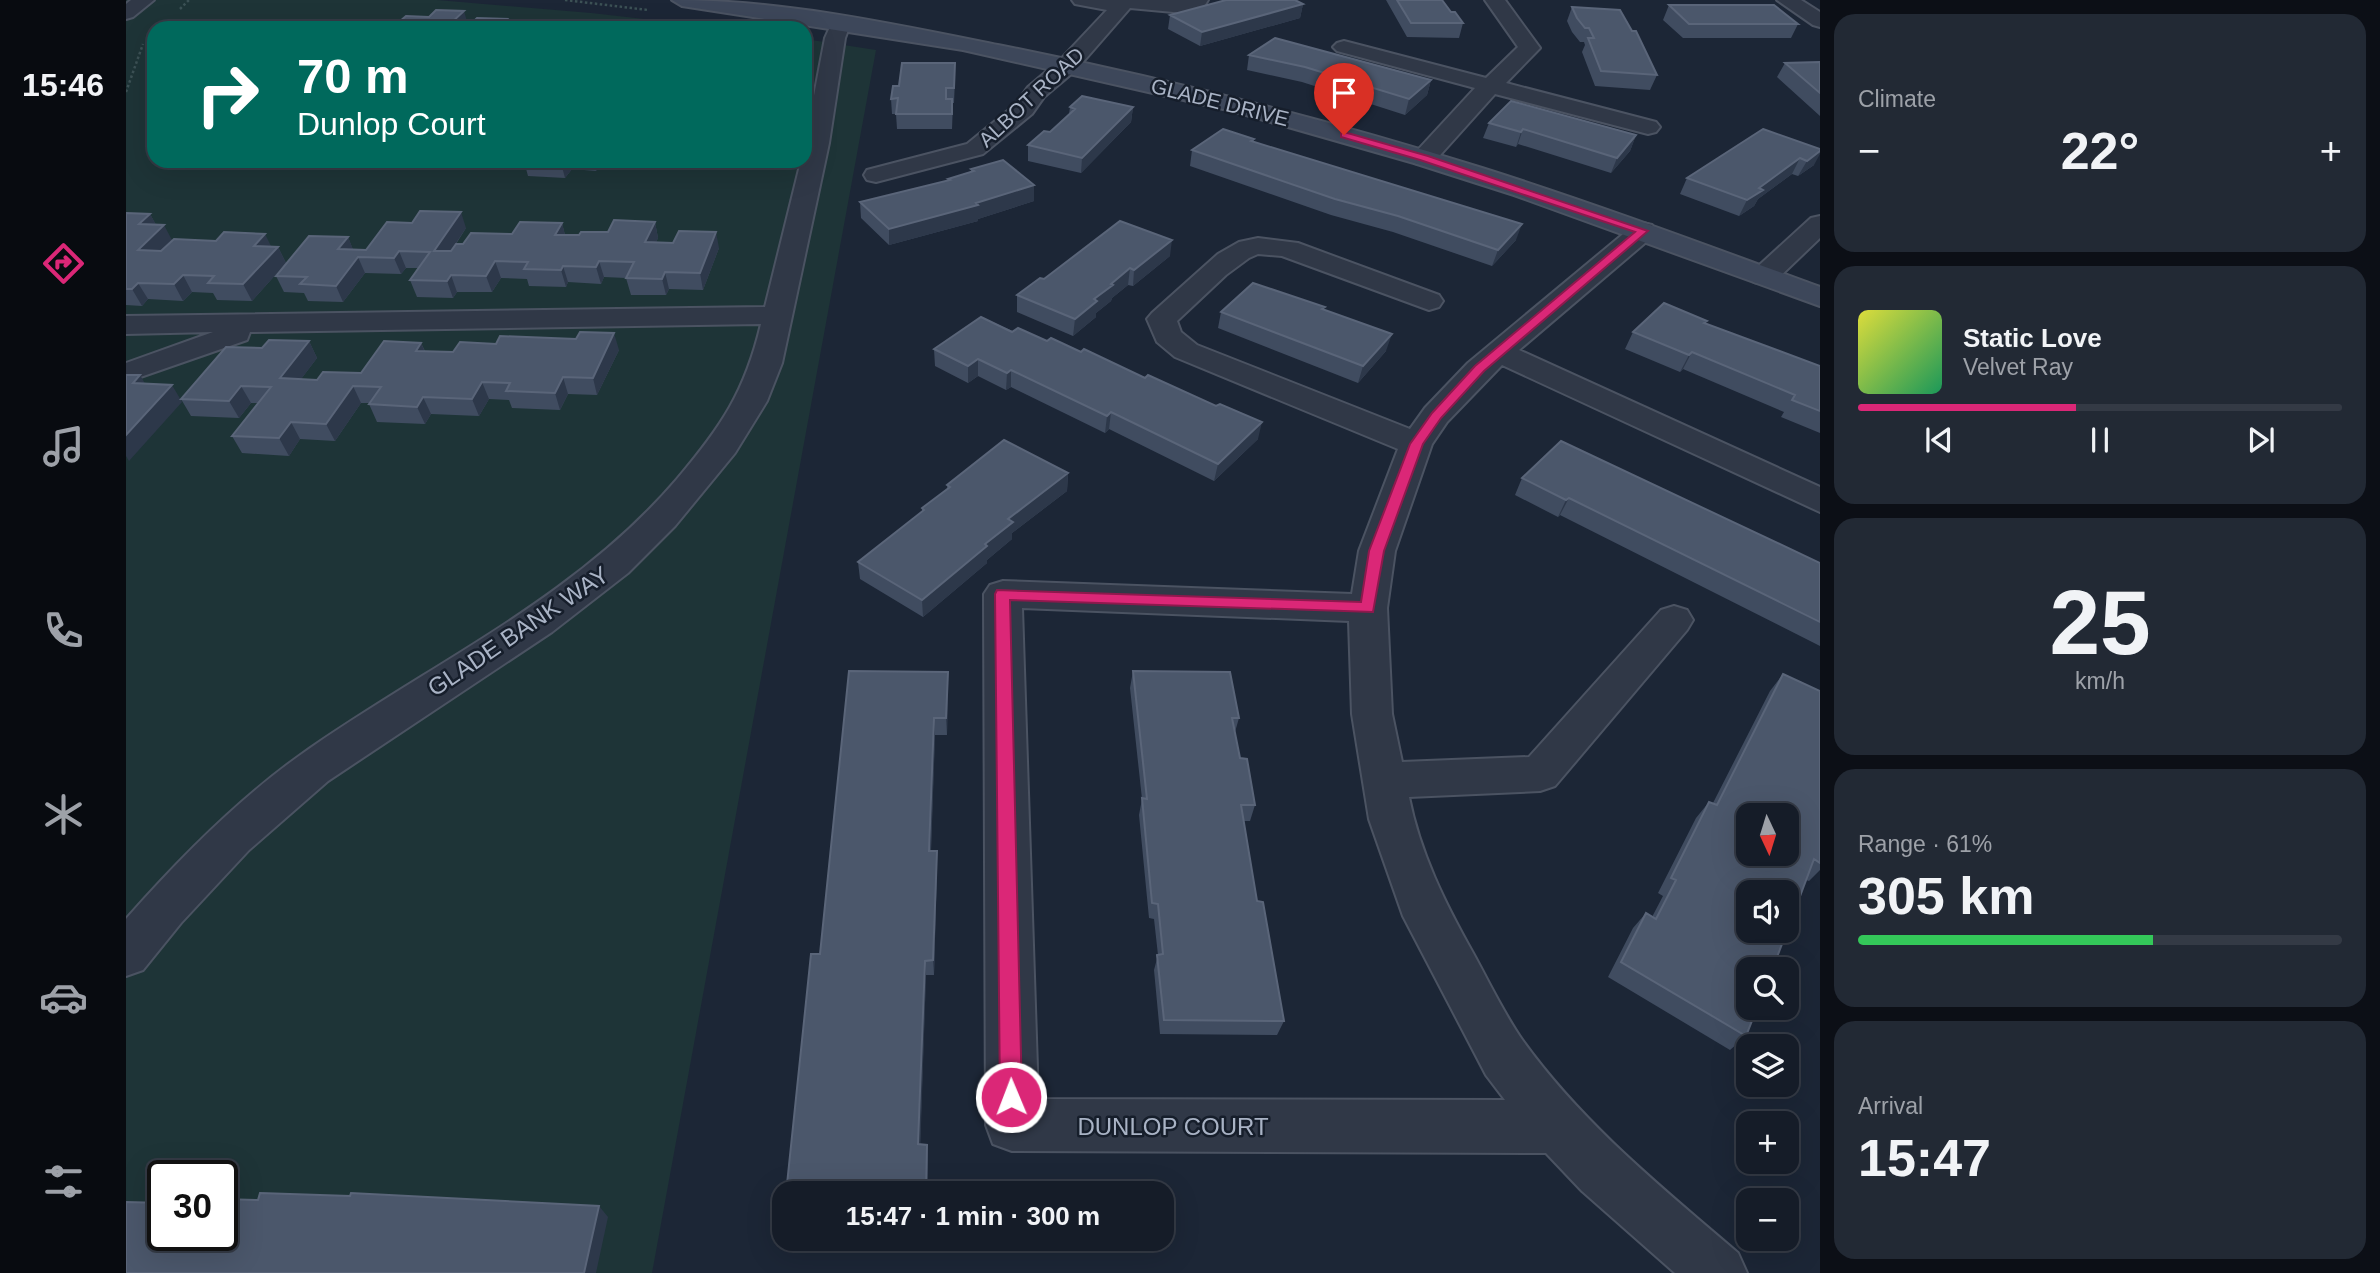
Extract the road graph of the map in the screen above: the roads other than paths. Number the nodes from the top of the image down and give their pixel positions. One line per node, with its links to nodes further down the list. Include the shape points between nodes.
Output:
1 (144, 0): 8 (street)
2 (682, 0): 10 (street, GLADE DRIVE)
3 (1082, 0): 7 (street)
4 (1198, 0): 7 (street, via 1184,7)
5 (1495, 0): 13 (street, via 1529,48)
6 (1787, 0): 9 (street)
7 (1124, 3): 12 (street, ALBOT ROAD)
8 (126, 13)
9 (1820, 21)
10 (841, 22): 12 (street, GLADE DRIVE); 14 (street, GLADE BANK WAY)
11 (1344, 47): 13 (street)
12 (1068, 65): 16 (street, GLADE DRIVE); 18 (street, ALBOT ROAD, via 975,149)
13 (1492, 85): 15 (street); 16 (street)
14 (815, 103)
15 (1648, 127)
16 (1424, 158): 20 (street, GLADE DRIVE)
17 (804, 168): 24 (street, GLADE BANK WAY)
18 (876, 174)
19 (1820, 225): 21 (street)
20 (1643, 231): 21 (street, GLADE DRIVE); 27 (street)
21 (1764, 276): 22 (street, GLADE DRIVE)
22 (1820, 297)
23 (1429, 301): 29 (street, via 1288,249 1249,247 1162,319 1167,336 1186,351)
24 (778, 314): 25 (street); 34 (street, GLADE BANK WAY, via 767,363 751,401 723,446 663,518 615,564 539,622 313,769 233,837)
25 (266, 324): 26 (street); 28 (street)
26 (126, 325)
27 (1498, 352): 29 (street, via 1436,415); 30 (street)
28 (126, 373)
29 (1416, 444): 31 (street, via 1377,551)
30 (1820, 501)
31 (1368, 608): 33 (street, via 1372,714); 35 (street, DUNLOP COURT, via 1003,594 1012,1125)
32 (1674, 620): 33 (street, via 1540,774)
33 (1384, 780): 35 (street, via 1391,819 1419,901 1504,1057)
34 (126, 954)
35 (1558, 1127): 36 (street, via 1601,1172)
36 (1718, 1273)

